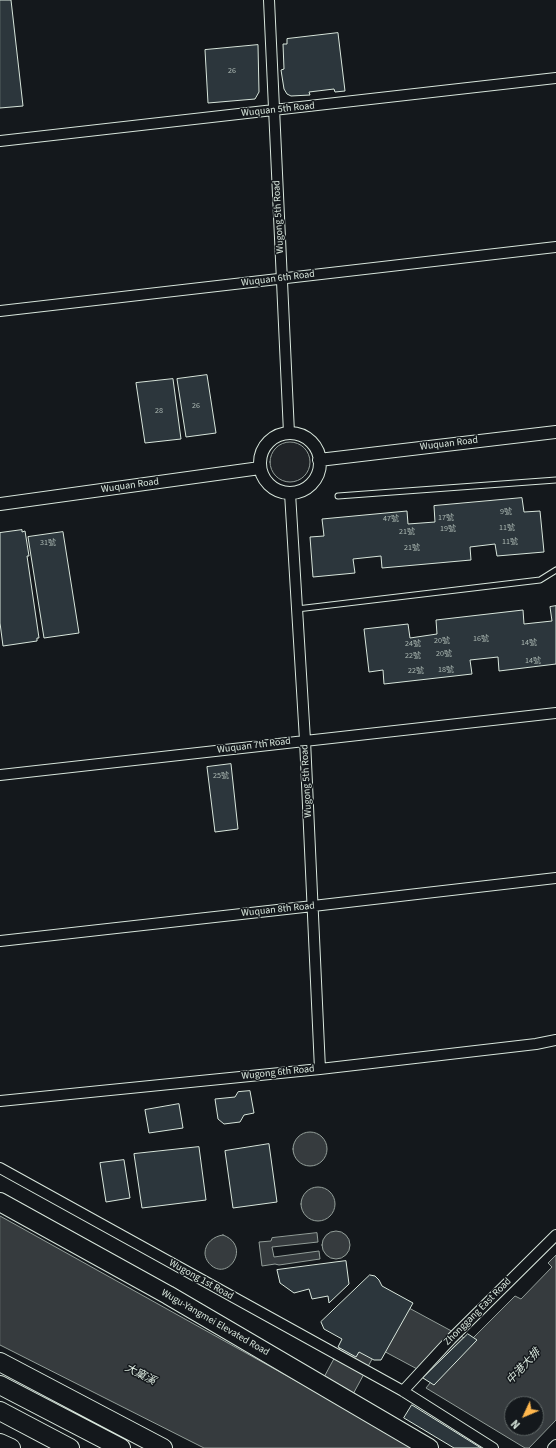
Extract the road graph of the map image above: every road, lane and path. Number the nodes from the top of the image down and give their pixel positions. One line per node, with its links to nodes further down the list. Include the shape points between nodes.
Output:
1 (269, 0): 3 (street, Wugong 5th Road)
2 (556, 78): 3 (street, Wuquan 5th Road)
3 (274, 110): 4 (street, Wuquan 5th Road); 6 (street, Wugong 5th Road)
4 (0, 141)
5 (556, 247): 6 (street, Wuquan 6th Road)
6 (283, 278): 7 (street, Wuquan 6th Road); 9 (street, Wugong 5th Road)
7 (0, 311)
8 (556, 432): 10 (street, Wuquan Road)
9 (289, 433): 10 (street, via 306,438 317,451); 11 (street, via 281,434 267,444 262,451)
10 (319, 460): 13 (street, via 317,476 312,483 298,492)
11 (260, 468): 13 (street, via 263,476 274,488); 15 (street, Wuquan Road)
12 (556, 480): 14 (lane)
13 (290, 493): 17 (street, Wugong 5th Road)
14 (338, 496)
15 (0, 504)
16 (556, 570): 17 (lane, via 540,580)
17 (297, 608): 19 (street, Wugong 5th Road)
18 (556, 713): 19 (street, Wuquan 7th Road)
19 (305, 740): 20 (street, Wuquan 7th Road); 22 (street, Wugong 5th Road)
20 (0, 775)
21 (556, 878): 22 (street, Wuquan 8th Road)
22 (313, 906): 23 (street, Wuquan 8th Road); 25 (street, Wugong 5th Road)
23 (0, 941)
24 (556, 1040): 25 (street, Wugong 6th Road)
25 (320, 1069): 26 (street, Wugong 6th Road)
26 (0, 1101)
27 (0, 1168): 32 (street, Wugong 1st Road)
28 (0, 1202): 40 (highway, Wugu-Yangmei Elevated Road, via 168,1296)
29 (556, 1235): 32 (street, Zhonggang East Road)
30 (0, 1362): 39 (highway)
31 (0, 1385): 38 (highway)
32 (402, 1391): 41 (street, Wugong 1st Road)
33 (0, 1412): 37 (highway)
34 (0, 1442): 36 (highway)
35 (556, 1445): 42 (street)
36 (10, 1448)
37 (70, 1448)
38 (121, 1448)
39 (163, 1448)
40 (429, 1448)
41 (493, 1448)
42 (553, 1448)

